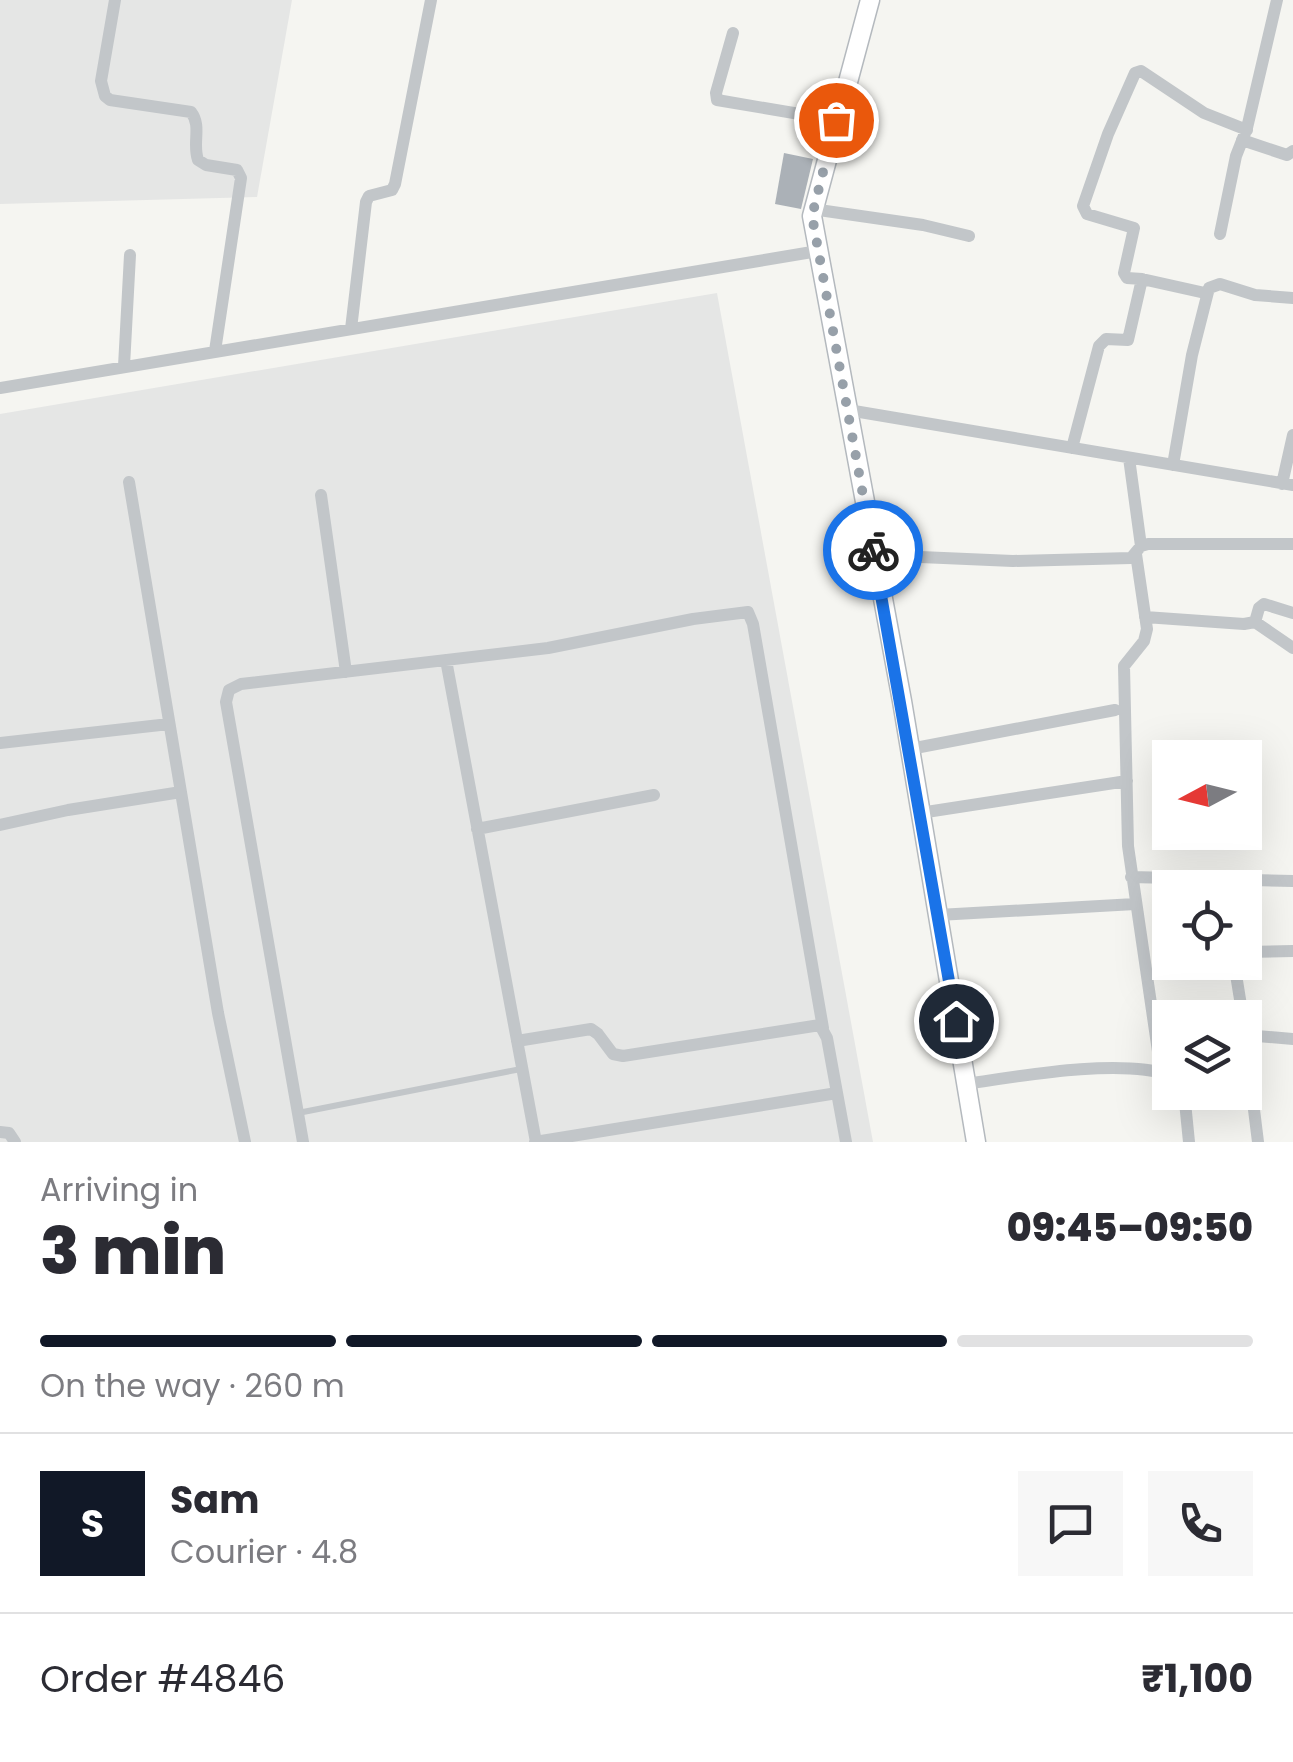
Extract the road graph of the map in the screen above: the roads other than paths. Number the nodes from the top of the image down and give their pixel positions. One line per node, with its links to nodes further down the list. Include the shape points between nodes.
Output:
1 (116, 0): 18 (street, via 105,96 191,112 198,160 237,170 241,178)
2 (431, 0): 17 (street, via 395,184 367,198)
3 (870, 0): 6 (street)
4 (1277, 0): 7 (street)
5 (733, 33): 6 (street, via 718,100)
6 (836, 120): 9 (street)
7 (1244, 135): 8 (street, via 1287,155); 10 (street); 14 (street, via 1145,73 1134,73 1083,206 1088,214 1134,228 1124,273)
8 (1293, 151)
9 (812, 209): 11 (street); 12 (street)
10 (1220, 234)
11 (969, 236)
12 (818, 251): 17 (street); 21 (street)
13 (130, 256): 19 (street)
14 (1142, 280): 15 (street); 23 (street, via 1128,340 1106,339 1099,346)
15 (1205, 292): 16 (street, via 1220,284); 25 (street)
16 (1293, 298)
17 (350, 330): 18 (street)
18 (215, 352): 19 (street)
19 (124, 366): 20 (street)
20 (0, 388)
21 (848, 410): 23 (street); 31 (street)
22 (1293, 435): 27 (street)
23 (1072, 448): 24 (street)
24 (1128, 458): 25 (street); 30 (street)
25 (1173, 464): 27 (street)
26 (129, 482): 39 (street)
27 (1288, 485)
28 (321, 495): 37 (street)
29 (1293, 544): 30 (street)
30 (1138, 550): 31 (street, via 1127,558 1037,561); 33 (street)
31 (874, 555): 41 (street)
32 (1293, 613): 34 (street, via 1264,604)
33 (1145, 617): 34 (street); 42 (street, via 1144,640 1124,666)
34 (1256, 622): 35 (street)
35 (1293, 648)
36 (446, 660): 37 (street); 47 (street); 57 (street, via 748,612)
37 (346, 672): 67 (street, via 241,684 227,695)
38 (1114, 710): 41 (street)
39 (168, 724): 40 (street); 43 (street)
40 (0, 743)
41 (910, 749): 45 (street)
42 (1126, 782): 45 (street); 48 (street)
43 (181, 792): 46 (street); 70 (street)
44 (654, 795): 47 (street)
45 (920, 813): 53 (street)
46 (0, 825)
47 (477, 830): 60 (street)
48 (1131, 877): 49 (street); 52 (street)
49 (1152, 878)
50 (1293, 881): 51 (street)
51 (1262, 882)
52 (1135, 904): 53 (street); 56 (street)
53 (938, 916): 63 (street)
54 (1262, 952): 55 (street)
55 (1293, 952)
56 (1153, 1000)
57 (824, 1028): 60 (street, via 814,1024 623,1056 591,1029); 64 (street)
58 (1262, 1037): 59 (street)
59 (1293, 1039)
60 (517, 1041): 61 (street)
61 (522, 1069): 67 (lane); 72 (street)
62 (1152, 1073): 63 (street, via 1061,1071)
63 (966, 1084): 74 (street)
64 (837, 1092): 72 (street); 73 (street)
65 (1185, 1110): 75 (street)
66 (1254, 1110): 76 (street)
67 (298, 1112): 71 (street)
68 (0, 1132): 69 (street)
69 (15, 1142)
70 (244, 1142)
71 (303, 1142)
72 (541, 1142)
73 (846, 1142)
74 (976, 1142)
75 (1188, 1142)
76 (1258, 1142)

